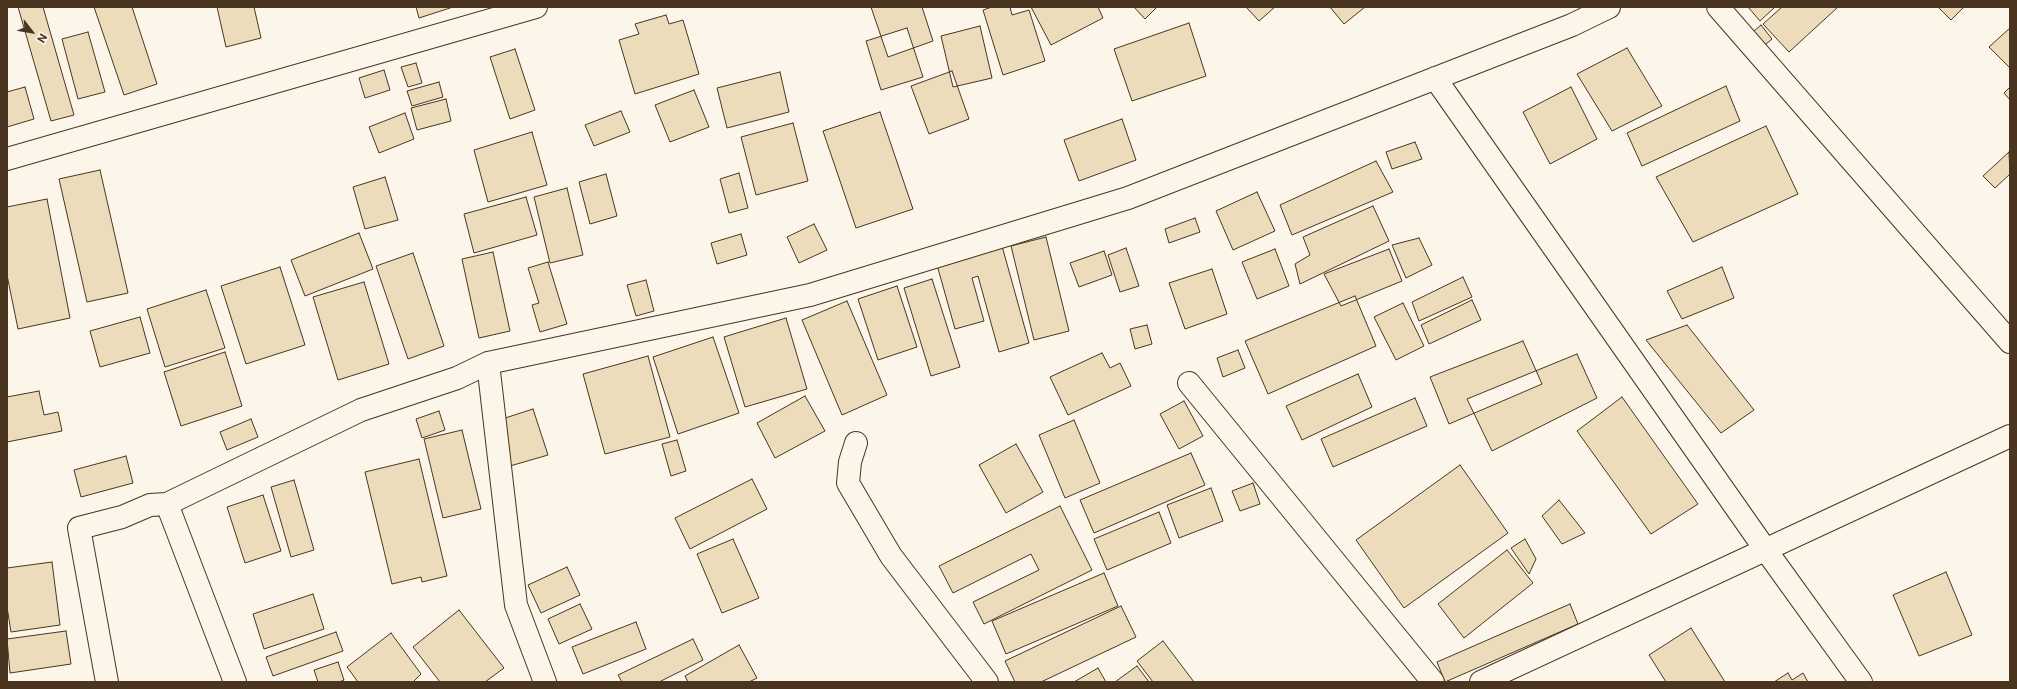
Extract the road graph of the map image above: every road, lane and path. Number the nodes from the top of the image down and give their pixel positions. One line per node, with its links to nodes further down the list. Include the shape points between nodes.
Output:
1 (536, 7): 5 (street)
2 (1609, 7): 4 (street, via 1572,25)
3 (1718, 7): 6 (street)
4 (1435, 78): 7 (street, via 1128,198 810,295); 12 (street)
5 (7, 159)
6 (2010, 342)
7 (488, 363): 11 (street, via 457,378 361,410); 15 (street, via 516,605)
8 (1189, 383): 17 (street)
9 (2010, 436): 12 (street)
10 (856, 443): 16 (street, via 850,462 848,483 891,556)
11 (167, 504): 13 (street, via 150,506 122,517 79,528); 14 (street)
12 (1765, 549): 18 (street); 19 (street)
13 (107, 682)
14 (235, 682)
15 (545, 682)
16 (987, 682)
17 (1433, 682)
18 (1481, 682)
19 (1861, 682)

